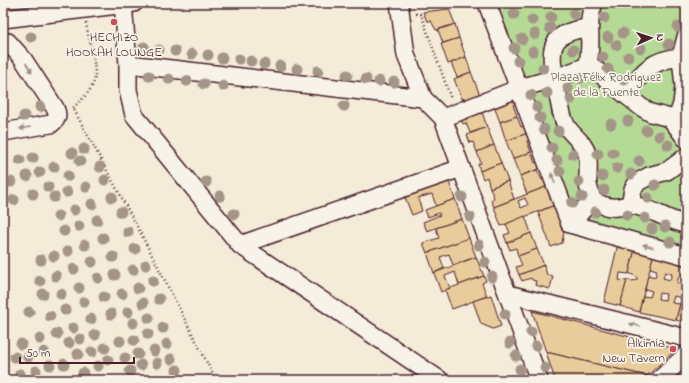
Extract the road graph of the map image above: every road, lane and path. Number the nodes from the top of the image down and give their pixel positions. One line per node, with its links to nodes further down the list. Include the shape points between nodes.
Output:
1 (127, 3): 6 (street); 11 (street)
2 (399, 3): 16 (street, via 406,55)
3 (594, 3): 8 (street, via 590,12)
4 (488, 6): 14 (street)
5 (61, 8): 6 (street); 7 (street)
6 (83, 10): 32 (path, via 95,68 95,81 88,93 73,108)
7 (3, 19)
8 (589, 28): 12 (street, via 590,48); 13 (street, via 570,31 555,42 551,60)
9 (3, 42): 19 (street, one-way to 19, via 8,42 20,55 57,115 48,125)
10 (684, 50): 15 (street, via 653,64); 18 (street, via 682,104)
11 (128, 64): 16 (street); 27 (street, via 128,90 134,115)
12 (587, 66): 13 (street); 15 (street, via 594,68)
13 (555, 78): 14 (street); 23 (street, via 560,112 567,128 587,152 588,184)
14 (520, 88): 17 (street); 25 (street, one-way to 14)
15 (626, 95): 18 (street, via 651,113 670,118)
16 (424, 98): 17 (street)
17 (443, 118): 22 (street)
18 (675, 124): 20 (street)
19 (3, 132)
20 (686, 139)
21 (686, 157): 24 (street, via 667,171 638,182 632,189)
22 (461, 168): 27 (street); 29 (street)
23 (592, 200): 24 (street, via 603,206); 25 (street)
24 (630, 205): 26 (street)
25 (570, 224): 28 (street, one-way to 25)
26 (686, 224)
27 (240, 245): 33 (street)
28 (686, 256)
29 (508, 294): 30 (street, one-way to 29); 34 (street)
30 (686, 338)
31 (686, 355): 35 (street)
32 (216, 380)
33 (440, 380)
34 (539, 380)
35 (659, 380)

